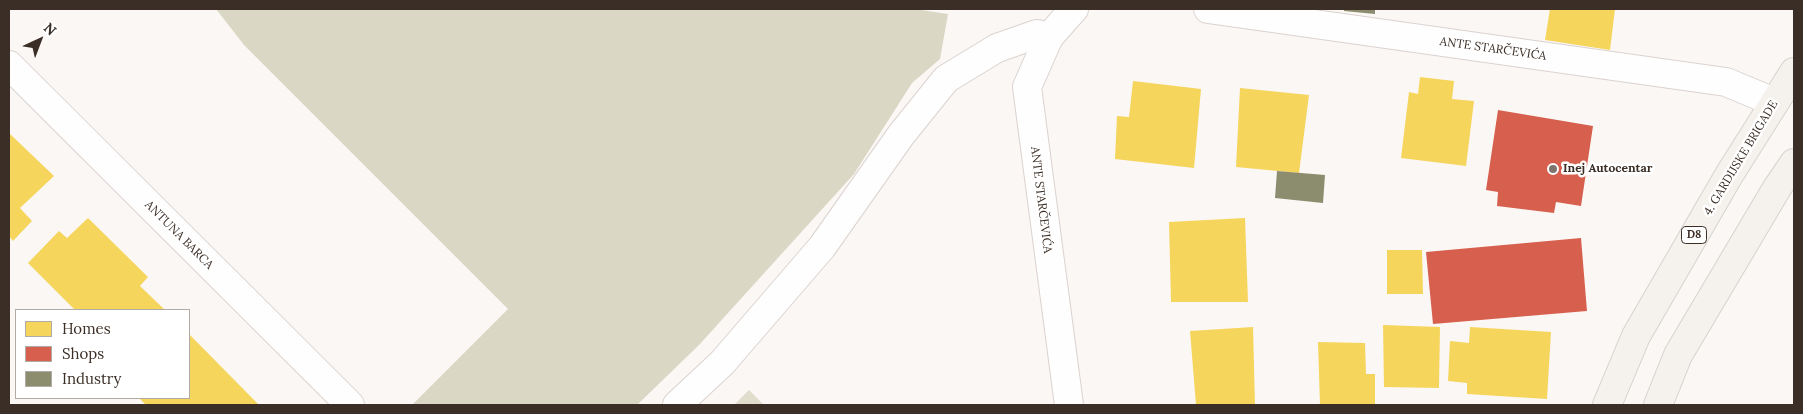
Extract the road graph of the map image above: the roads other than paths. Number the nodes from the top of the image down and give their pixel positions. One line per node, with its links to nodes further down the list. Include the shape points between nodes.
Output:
1 (1074, 9): 3 (street, ANTE STARČEVIĆA)
2 (1208, 9): 6 (street, ANTE STARČEVIĆA, via 1726,82)
3 (1050, 37): 9 (street, via 1037,34 997,48 946,79 822,247 722,363); 10 (street, ANTE STARČEVIĆA, via 1027,87)
4 (9, 66): 8 (street, ANTUNA BARCA)
5 (1794, 72): 6 (main road, 4. GARDIJSKE BRIGADE / D8)
6 (1774, 102): 11 (main road, 4. GARDIJSKE BRIGADE / D8, via 1728,175 1636,336)
7 (1794, 163): 12 (main road, via 1678,355)
8 (350, 405)
9 (678, 405)
10 (1069, 405)
11 (1607, 405)
12 (1658, 405)

